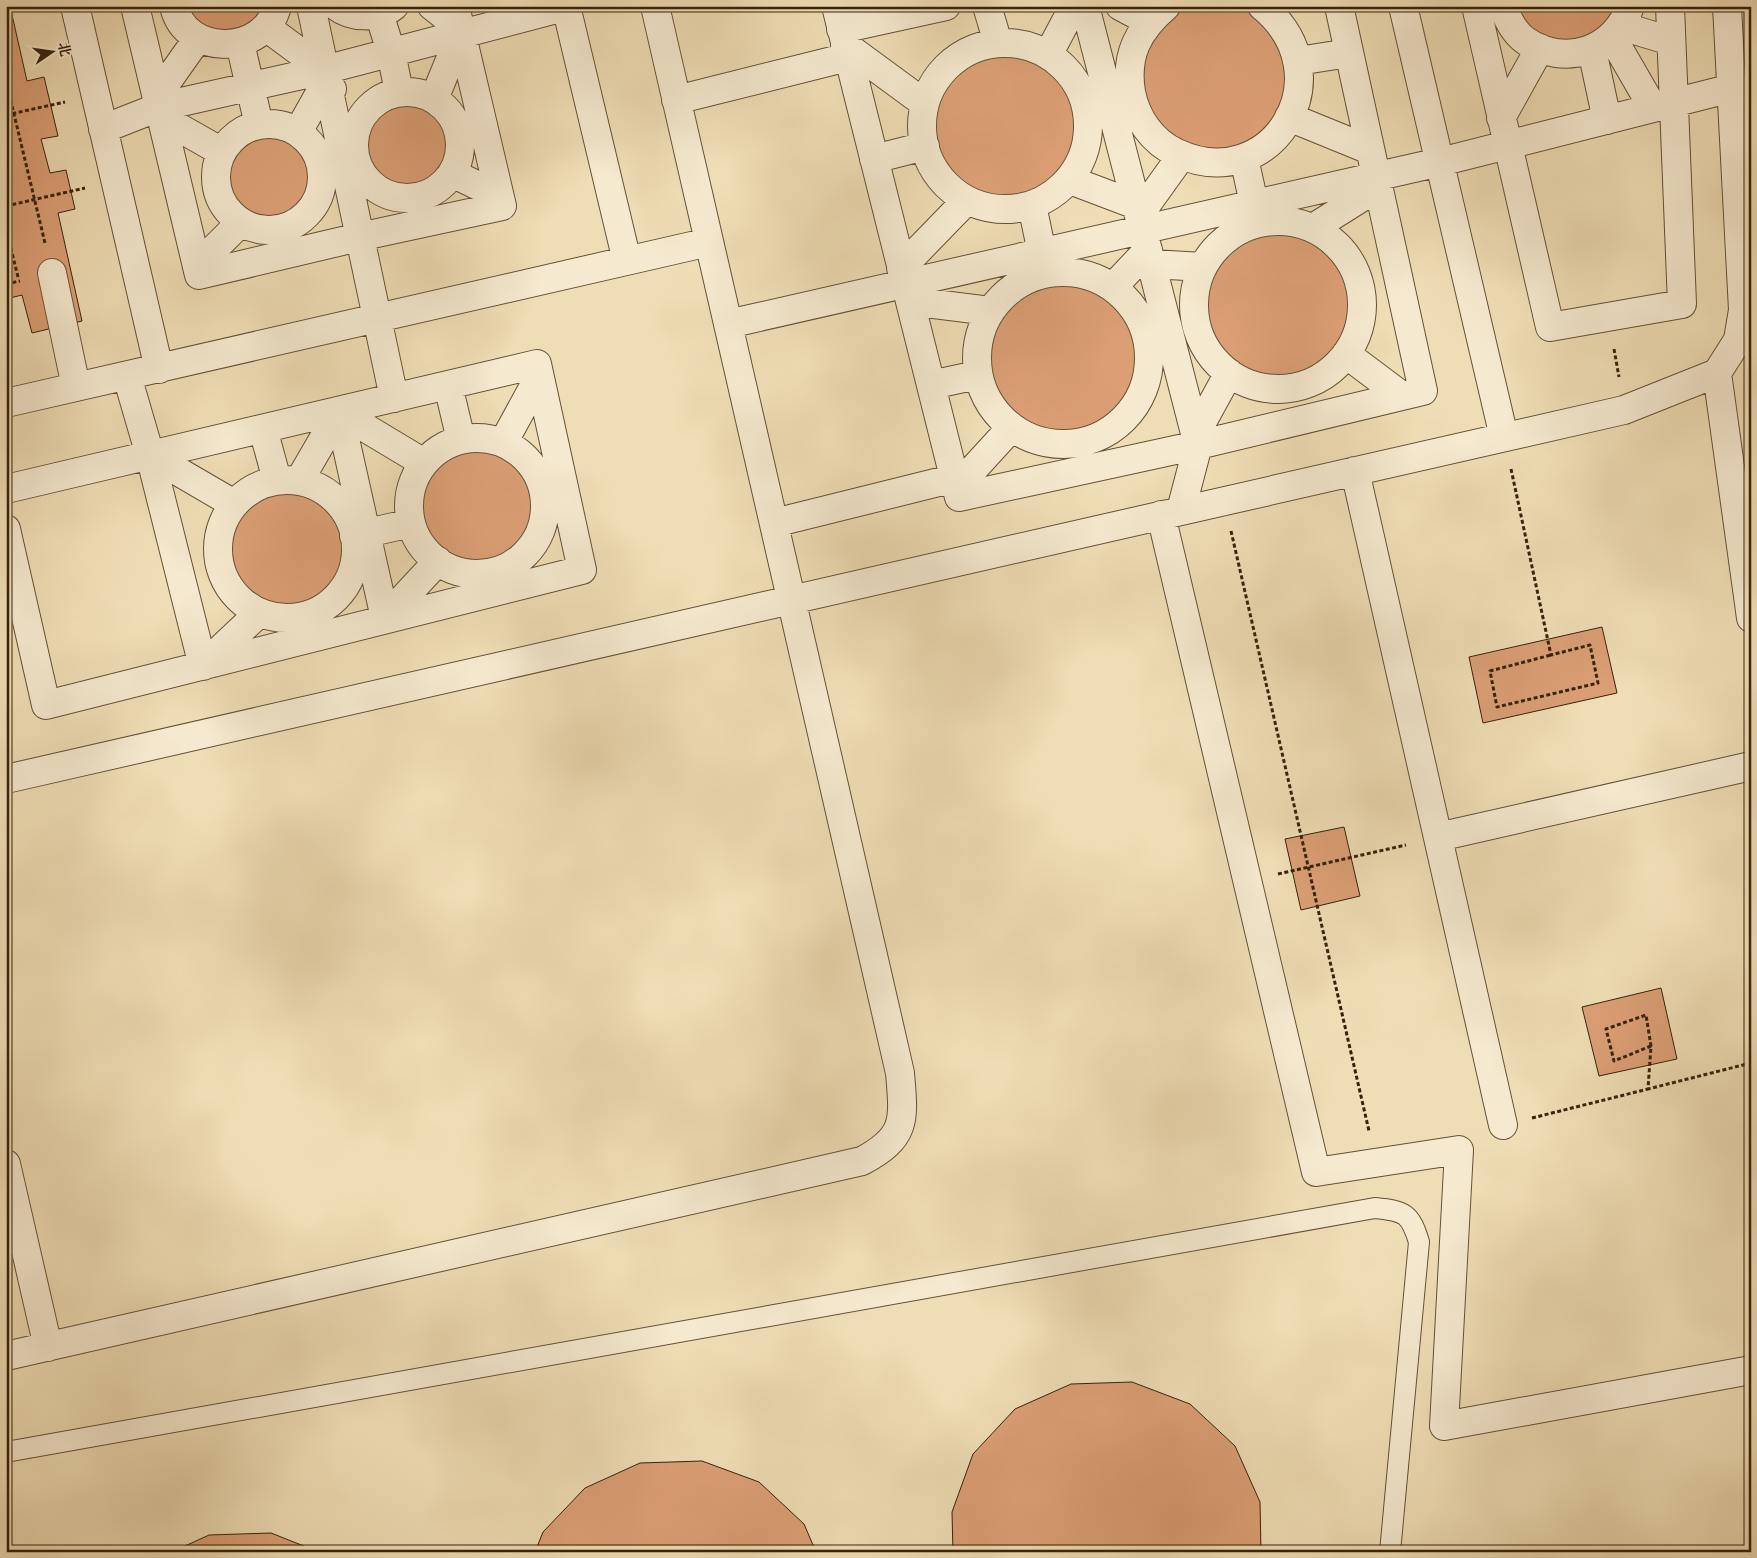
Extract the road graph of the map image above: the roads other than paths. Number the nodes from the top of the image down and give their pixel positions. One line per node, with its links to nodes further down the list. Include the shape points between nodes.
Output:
1 (75, 6): 51 (street)
2 (174, 6): 26 (street, via 184,26)
3 (311, 6): 35 (street)
4 (432, 6): 23 (street)
5 (567, 6): 23 (street); 80 (street)
6 (655, 6): 40 (street)
7 (946, 6): 24 (street)
8 (987, 6): 29 (street)
9 (1074, 6): 33 (street)
10 (1085, 6): 42 (street)
11 (1120, 6): 21 (street)
12 (1339, 6): 32 (street)
13 (1403, 6): 60 (street)
14 (1670, 6): 27 (street)
15 (1728, 6): 37 (street)
16 (1265, 7): 34 (street, via 1280,22 1295,47)
17 (1486, 7): 30 (street, via 1526,41); 46 (street)
18 (144, 8): 44 (street)
19 (340, 9): 20 (street, via 356,15); 35 (street)
20 (386, 10): 31 (street)
21 (1157, 14): 42 (street, via 1134,47 1129,77)
22 (272, 17): 28 (street, via 252,38); 35 (street)
23 (459, 22): 31 (street); 39 (street); 50 (street)
24 (843, 26): 40 (street); 41 (street); 59 (street)
25 (1614, 30): 27 (street); 30 (street, via 1570,55); 43 (street); 48 (street)
26 (198, 38): 28 (street, via 216,44); 44 (street)
27 (1671, 41): 43 (street)
28 (240, 43): 36 (street)
29 (998, 43): 33 (street, via 1029,46); 41 (street, via 978,46 955,59 937,77)
30 (1540, 48): 46 (street)
31 (391, 52): 35 (street); 38 (street)
32 (1349, 53): 34 (street); 55 (street)
33 (1048, 55): 42 (street, via 1071,75 1084,98)
34 (1298, 61): 45 (street, via 1297,101)
35 (324, 71): 36 (street); 47 (street); 52 (street); 61 (street)
36 (250, 86): 44 (street); 49 (street)
37 (1732, 88): 43 (street); 95 (street, via 1743,310 1738,340)
38 (399, 92): 39 (street, via 417,92); 47 (street, via 376,101)
39 (434, 99): 50 (street)
40 (676, 100): 79 (street)
41 (924, 102): 54 (street, via 921,131)
42 (1110, 105): 57 (street, via 1134,106 1147,130 1167,148); 63 (street, via 1089,126 1084,155); 77 (street)
43 (1663, 106): 48 (street); 53 (street, via 1682,304 1550,327)
44 (159, 107): 51 (street); 56 (street); 68 (street)
45 (1289, 117): 55 (street); 58 (street, via 1268,145)
46 (1501, 118): 53 (street)
47 (361, 119): 61 (street, via 353,145)
48 (1607, 120): 53 (street)
49 (259, 125): 52 (street, via 281,125); 56 (street, via 233,138)
50 (471, 128): 62 (street); 67 (street)
51 (103, 129): 93 (street)
52 (298, 132): 61 (street, via 311,143 320,159)
53 (1508, 145): 60 (street)
54 (925, 146): 59 (street); 69 (street, via 928,159 943,183)
55 (1370, 150): 64 (street)
56 (222, 152): 65 (street, via 217,169)
57 (1182, 155): 58 (street, via 1191,160 1217,163); 77 (street)
58 (1244, 158): 73 (street)
59 (874, 159): 85 (street)
60 (1440, 162): 64 (street); 110 (street)
61 (340, 164): 66 (street, via 365,178); 71 (street, via 323,176 320,193); 76 (street)
62 (452, 173): 67 (street); 72 (street, via 431,193)
63 (1070, 180): 70 (street, via 1049,198); 77 (street)
64 (1377, 182): 73 (street); 75 (street); 103 (street, via 1423,391)
65 (218, 191): 68 (street); 74 (street, via 223,203)
66 (378, 191): 72 (street, via 395,198 413,199); 76 (street)
67 (499, 196): 72 (street, via 502,206)
68 (181, 198): 82 (street)
69 (966, 201): 70 (street, via 993,210 1022,209); 85 (street)
70 (1032, 205): 81 (street)
71 (312, 209): 76 (street); 78 (street)
72 (426, 209): 76 (street)
73 (1257, 214): 75 (street); 77 (street); 83 (street, via 1251,224 1227,237)
74 (241, 222): 78 (street); 82 (street)
75 (1313, 228): 92 (street, via 1330,238 1349,257 1360,283 1363,311 1356,339)
76 (357, 231): 78 (street); 88 (street)
77 (1144, 233): 81 (street); 83 (street); 86 (street); 91 (street)
78 (286, 241): 82 (street, via 199,275)
79 (709, 242): 80 (street); 89 (street)
80 (628, 260): 88 (street)
81 (1044, 264): 85 (street); 86 (street, via 1057,271 1087,274); 87 (street, via 1004,293)
82 (197, 266)
83 (1203, 267): 90 (street, via 1196,282 1194,309)
84 (52, 273): 102 (street)
85 (906, 284): 87 (street); 89 (street); 101 (street)
86 (1113, 287): 91 (street)
87 (990, 312): 96 (street, via 977,345)
88 (376, 319): 93 (street); 104 (street)
89 (728, 324): 125 (street)
90 (1197, 327): 91 (street); 94 (street, via 1214,360)
91 (1158, 334): 112 (street); 115 (street, via 1144,390 1129,414)
92 (1346, 354): 99 (street, via 1318,380); 103 (street)
93 (159, 369): 97 (street)
94 (1229, 373): 99 (street, via 1236,379 1263,388 1291,389); 112 (street)
95 (1717, 373): 110 (street, via 1624,410); 138 (street)
96 (977, 375): 101 (street); 108 (street, via 987,401)
97 (127, 376): 102 (street); 114 (street)
98 (540, 377): 100 (street, via 537,364); 113 (street); 121 (street)
99 (1306, 384): 107 (street)
100 (448, 385): 104 (street); 111 (street)
101 (931, 385): 119 (street)
102 (76, 387): 105 (street)
103 (1402, 396): 107 (street)
104 (394, 398): 106 (street)
105 (6, 403)
106 (339, 412): 109 (street); 116 (street); 118 (street); 127 (street)
107 (1314, 417): 112 (street)
108 (1011, 428): 115 (street, via 1028,438); 119 (street)
109 (263, 429): 114 (street); 118 (street)
110 (1504, 437): 117 (street)
111 (461, 440): 113 (street, via 471,437); 116 (street, via 450,442)
112 (1196, 440): 115 (street); 123 (street)
113 (503, 443): 121 (street, via 530,462 541,481)
114 (150, 455): 120 (street); 122 (street); 132 (street)
115 (1084, 456): 119 (street, via 959,496)
116 (424, 463): 124 (street, via 417,471 410,491 408,513)
117 (1355, 471): 123 (street); 143 (street)
118 (288, 480): 122 (street, via 256,486); 127 (street, via 320,488 338,502)
119 (956, 482): 125 (street)
120 (6, 489)
121 (553, 490): 128 (street, via 545,504 542,527); 129 (street)
122 (234, 504): 130 (street, via 218,539)
123 (1171, 513): 135 (street); 149 (street, via 1248,881 1316,1172 1459,1150 1444,1426)
124 (411, 522): 127 (street); 131 (street, via 414,534 428,554)
125 (774, 523): 135 (street)
126 (6, 529): 140 (street, via 46,705)
127 (360, 534): 134 (street, via 354,567); 137 (street)
128 (536, 538): 129 (street); 133 (street)
129 (580, 560): 133 (street, via 582,570)
130 (218, 561): 132 (street); 136 (street, via 226,582 240,600)
131 (438, 561): 133 (street, via 446,567); 137 (street)
132 (178, 569): 140 (street)
133 (495, 582): 137 (street)
134 (339, 594): 137 (street); 139 (street)
135 (791, 600): 142 (street); 147 (street, via 900,1073 903,1112 897,1134 882,1151 862,1161)
136 (259, 613): 139 (street); 140 (street)
137 (385, 618): 139 (street)
138 (1751, 618)
139 (308, 627): 140 (street)
140 (203, 666)
141 (1751, 766): 143 (street)
142 (6, 779)
143 (1438, 838): 144 (street)
144 (1503, 1125)
145 (6, 1164): 146 (street)
146 (15, 1241): 147 (street)
147 (48, 1347): 148 (street)
148 (6, 1356)
149 (1751, 1370)
150 (6, 1452): 151 (lane, via 1375,1208 1399,1210 1413,1223 1419,1242)
151 (1390, 1552)

